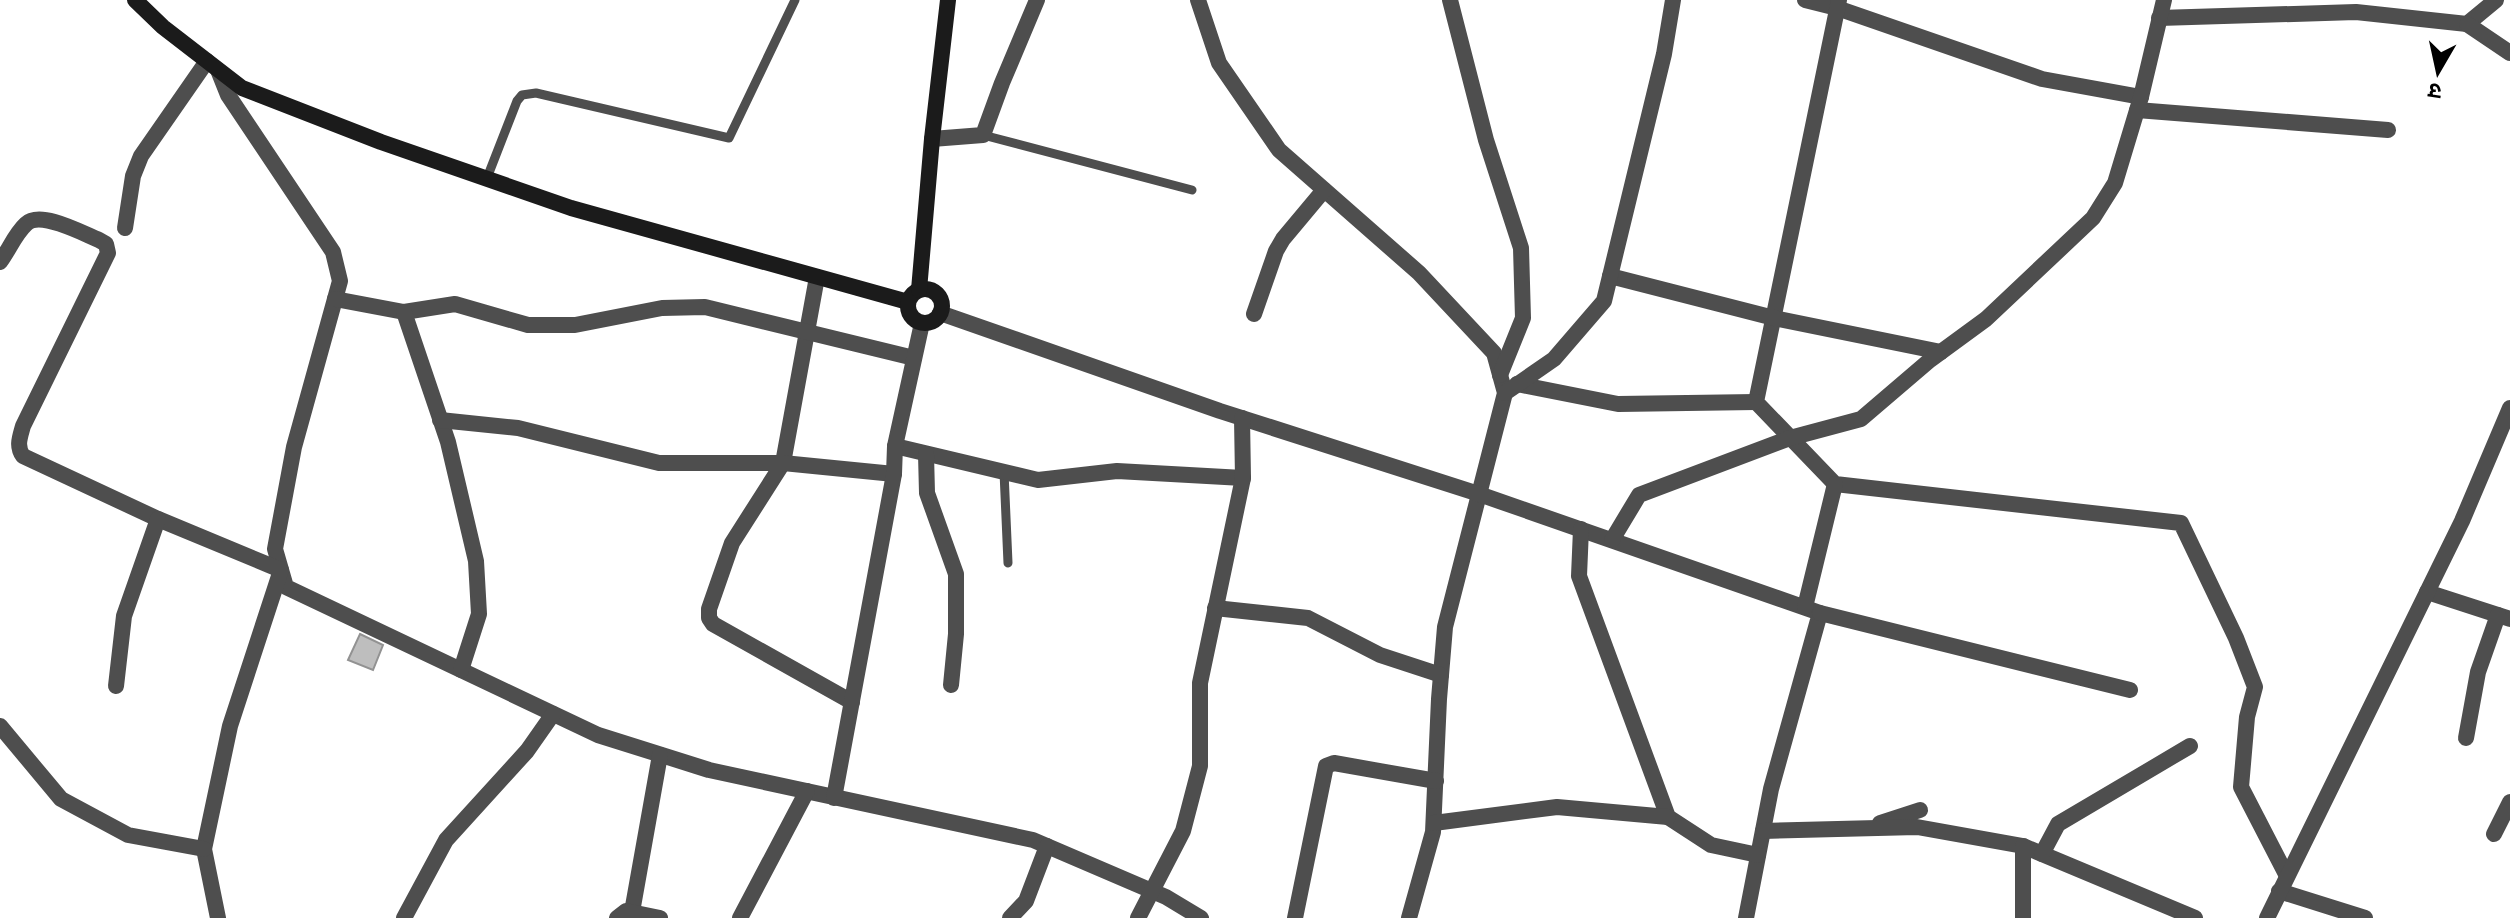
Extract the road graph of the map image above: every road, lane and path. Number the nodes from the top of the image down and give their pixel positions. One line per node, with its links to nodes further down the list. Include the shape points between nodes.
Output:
1 (795, 0): 20 (lane, via 729,138 536,93 522,95)
2 (948, 0): 19 (street)
3 (1037, 0): 18 (street)
4 (1198, 0): 22 (street, via 1219,63 1279,150)
5 (1450, 0): 37 (street, via 1521,248 1523,318)
6 (1673, 0): 25 (street)
7 (1805, 0): 11 (street)
8 (2164, 0): 12 (street)
9 (2496, 0): 13 (street)
10 (142, 3): 15 (street)
11 (1838, 4): 16 (street, via 2042,79); 32 (street)
12 (2159, 18): 13 (street, via 2356,12); 16 (street)
13 (2467, 24): 14 (street)
14 (2510, 53)
15 (212, 66): 20 (street, via 242,88); 23 (street, via 137,164); 28 (street, via 333,252 340,281)
16 (2139, 103): 17 (street); 35 (street, via 2115,183 2093,218 1986,319)
17 (2388, 130)
18 (983, 135): 19 (street); 21 (lane)
19 (932, 139): 27 (street)
20 (487, 178): 26 (street, via 571,208)
21 (1192, 190)
22 (1324, 190): 31 (street, via 1276,251); 37 (street, via 1419,273 1494,353)
23 (125, 228)
24 (0, 262): 52 (street, via 36,218 106,244 108,253 23,426 19,450)
25 (1610, 276): 32 (street); 38 (street, via 1604,301 1554,359)
26 (817, 277): 27 (street); 34 (street)
27 (914, 296): 30 (street, via 935,293); 33 (street, via 909,313)
28 (335, 299): 29 (street); 56 (street, via 294,447 275,549)
29 (404, 312): 34 (street, via 455,304 528,325 575,325 662,308 705,307); 42 (street)
30 (940, 313): 33 (street); 41 (street)
31 (1254, 314)
32 (1774, 318): 35 (street); 39 (street)
33 (922, 323): 36 (street)
34 (805, 332): 36 (street); 46 (street)
35 (1941, 352): 43 (street, via 1861,419)
36 (914, 358): 44 (street)
37 (1500, 375): 38 (street)
38 (1511, 389): 39 (street, via 1618,404); 51 (street)
39 (1756, 402): 43 (street)
40 (2510, 408): 57 (street)
41 (1242, 418): 49 (street); 51 (street)
42 (440, 420): 46 (street, via 518,428 659,463); 61 (street, via 476,561 479,614)
43 (1790, 438): 50 (street); 54 (street, via 1639,495)
44 (895, 446): 45 (street); 48 (street)
45 (926, 454): 47 (street); 63 (street, via 927,493 956,574)
46 (783, 463): 48 (street); 66 (street, via 732,543 709,618)
47 (1004, 472): 49 (street, via 1038,480 1117,471); 55 (lane)
48 (894, 474): 66 (street)
49 (1243, 478): 58 (street)
50 (1835, 484): 59 (street); 87 (street, via 2181,523 2255,687 2241,787)
51 (1479, 494): 53 (street); 62 (street, via 1445,627)
52 (158, 519): 56 (street); 64 (street, via 124,616)
53 (1581, 529): 54 (street); 77 (street, via 1579,576)
54 (1612, 540): 59 (street)
55 (1008, 563)
56 (281, 570): 61 (street, via 286,587); 84 (street, via 230,726)
57 (2431, 585): 60 (street); 87 (street)
58 (1215, 608): 62 (street, via 1308,618 1380,655); 88 (street, via 1200,683 1200,766 1183,831)
59 (1812, 610): 65 (street); 80 (street)
60 (2504, 617): 69 (street, via 2478,672)
61 (461, 670): 67 (street)
62 (1441, 675): 72 (street)
63 (951, 685)
64 (116, 686)
65 (2130, 690)
66 (852, 702): 74 (street)
67 (553, 714): 71 (street); 92 (street, via 527,751 446,840)
68 (0, 726): 84 (street, via 61,799 128,835)
69 (2466, 738)
70 (2190, 746): 85 (street, via 2058,824)
71 (660, 755): 73 (street); 90 (street)
72 (1436, 781): 78 (street); 98 (street, via 1334,763 1326,766)
73 (807, 791): 74 (street); 94 (street)
74 (834, 798): 82 (street)
75 (2510, 802): 81 (street)
76 (1920, 810): 79 (street)
77 (1668, 817): 78 (street, via 1557,807); 86 (street, via 1711,845)
78 (1434, 823): 99 (street)
79 (1860, 828): 80 (street); 83 (street, via 1917,827)
80 (1763, 831): 86 (street)
81 (2494, 834)
82 (1047, 846): 88 (street); 95 (street, via 1026,901)
83 (2023, 846): 85 (street); 101 (street)
84 (204, 849): 91 (street)
85 (2042, 854): 102 (street)
86 (1758, 855): 100 (street)
87 (2283, 883): 89 (street); 103 (street)
88 (1152, 891): 96 (street); 97 (street)
89 (2321, 911): 104 (street)
90 (625, 915): 93 (street)
91 (218, 918)
92 (404, 918)
93 (660, 918)
94 (740, 918)
95 (1010, 918)
96 (1138, 918)
97 (1201, 918)
98 (1295, 918)
99 (1409, 918)
100 (1746, 918)
101 (2023, 918)
102 (2195, 918)
103 (2267, 918)
104 (2365, 918)

